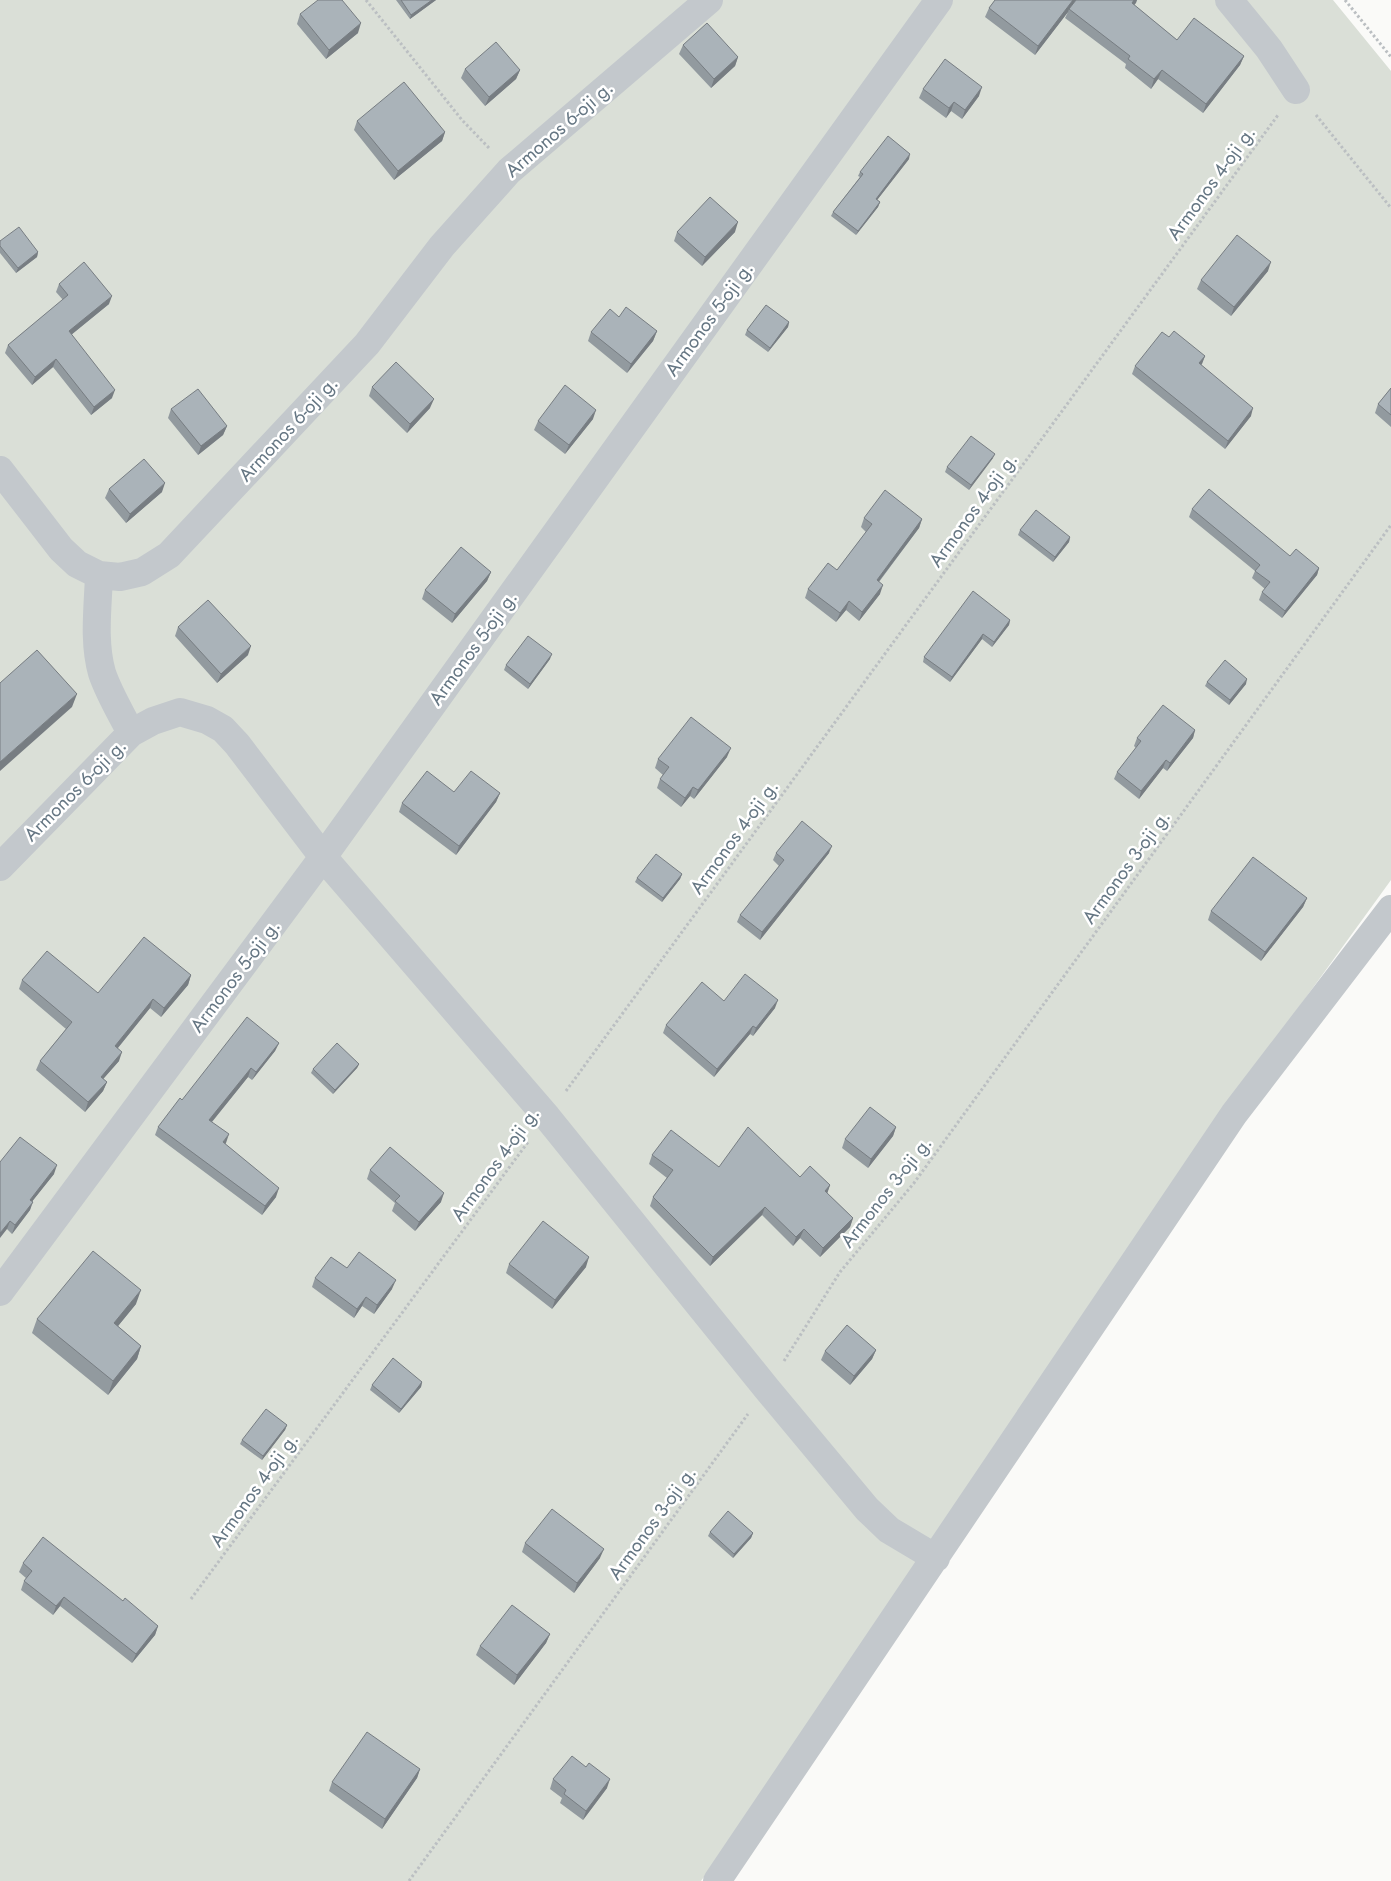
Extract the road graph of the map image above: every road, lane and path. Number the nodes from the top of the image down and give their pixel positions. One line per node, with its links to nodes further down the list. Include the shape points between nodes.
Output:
1 (366, 0): 8 (path, via 462,120)
2 (708, 0): 8 (street, Armonos 6-oji g.)
3 (939, 0): 14 (street, Armonos 5-oji g.)
4 (1229, 0): 7 (street, via 1269,49)
5 (1345, 0): 6 (path)
6 (1391, 57)
7 (1296, 90): 9 (path); 17 (path, Armonos 4-oji g.)
8 (509, 170): 12 (street, Armonos 6-oji g., via 442,246 367,344 169,555 142,572 120,577)
9 (1391, 208)
10 (0, 470): 12 (street, via 61,549 77,564)
11 (1391, 525): 19 (path, Armonos 3-oji g., via 914,1183 840,1272)
12 (99, 575): 13 (street, Armonos 6-oji g., via 97,636 102,671)
13 (131, 732): 14 (street, via 180,712 223,729); 15 (street, Armonos 6-oji g.)
14 (324, 856): 17 (street); 18 (street, Armonos 5-oji g.)
15 (0, 867)
16 (1391, 909): 20 (street, via 1234,1114)
17 (547, 1117): 19 (street); 21 (path, Armonos 4-oji g.)
18 (0, 1292)
19 (766, 1389): 20 (street, via 867,1509 890,1530); 22 (path, Armonos 3-oji g.)
20 (936, 1558): 23 (street)
21 (192, 1599)
22 (410, 1881)
23 (717, 1881)

